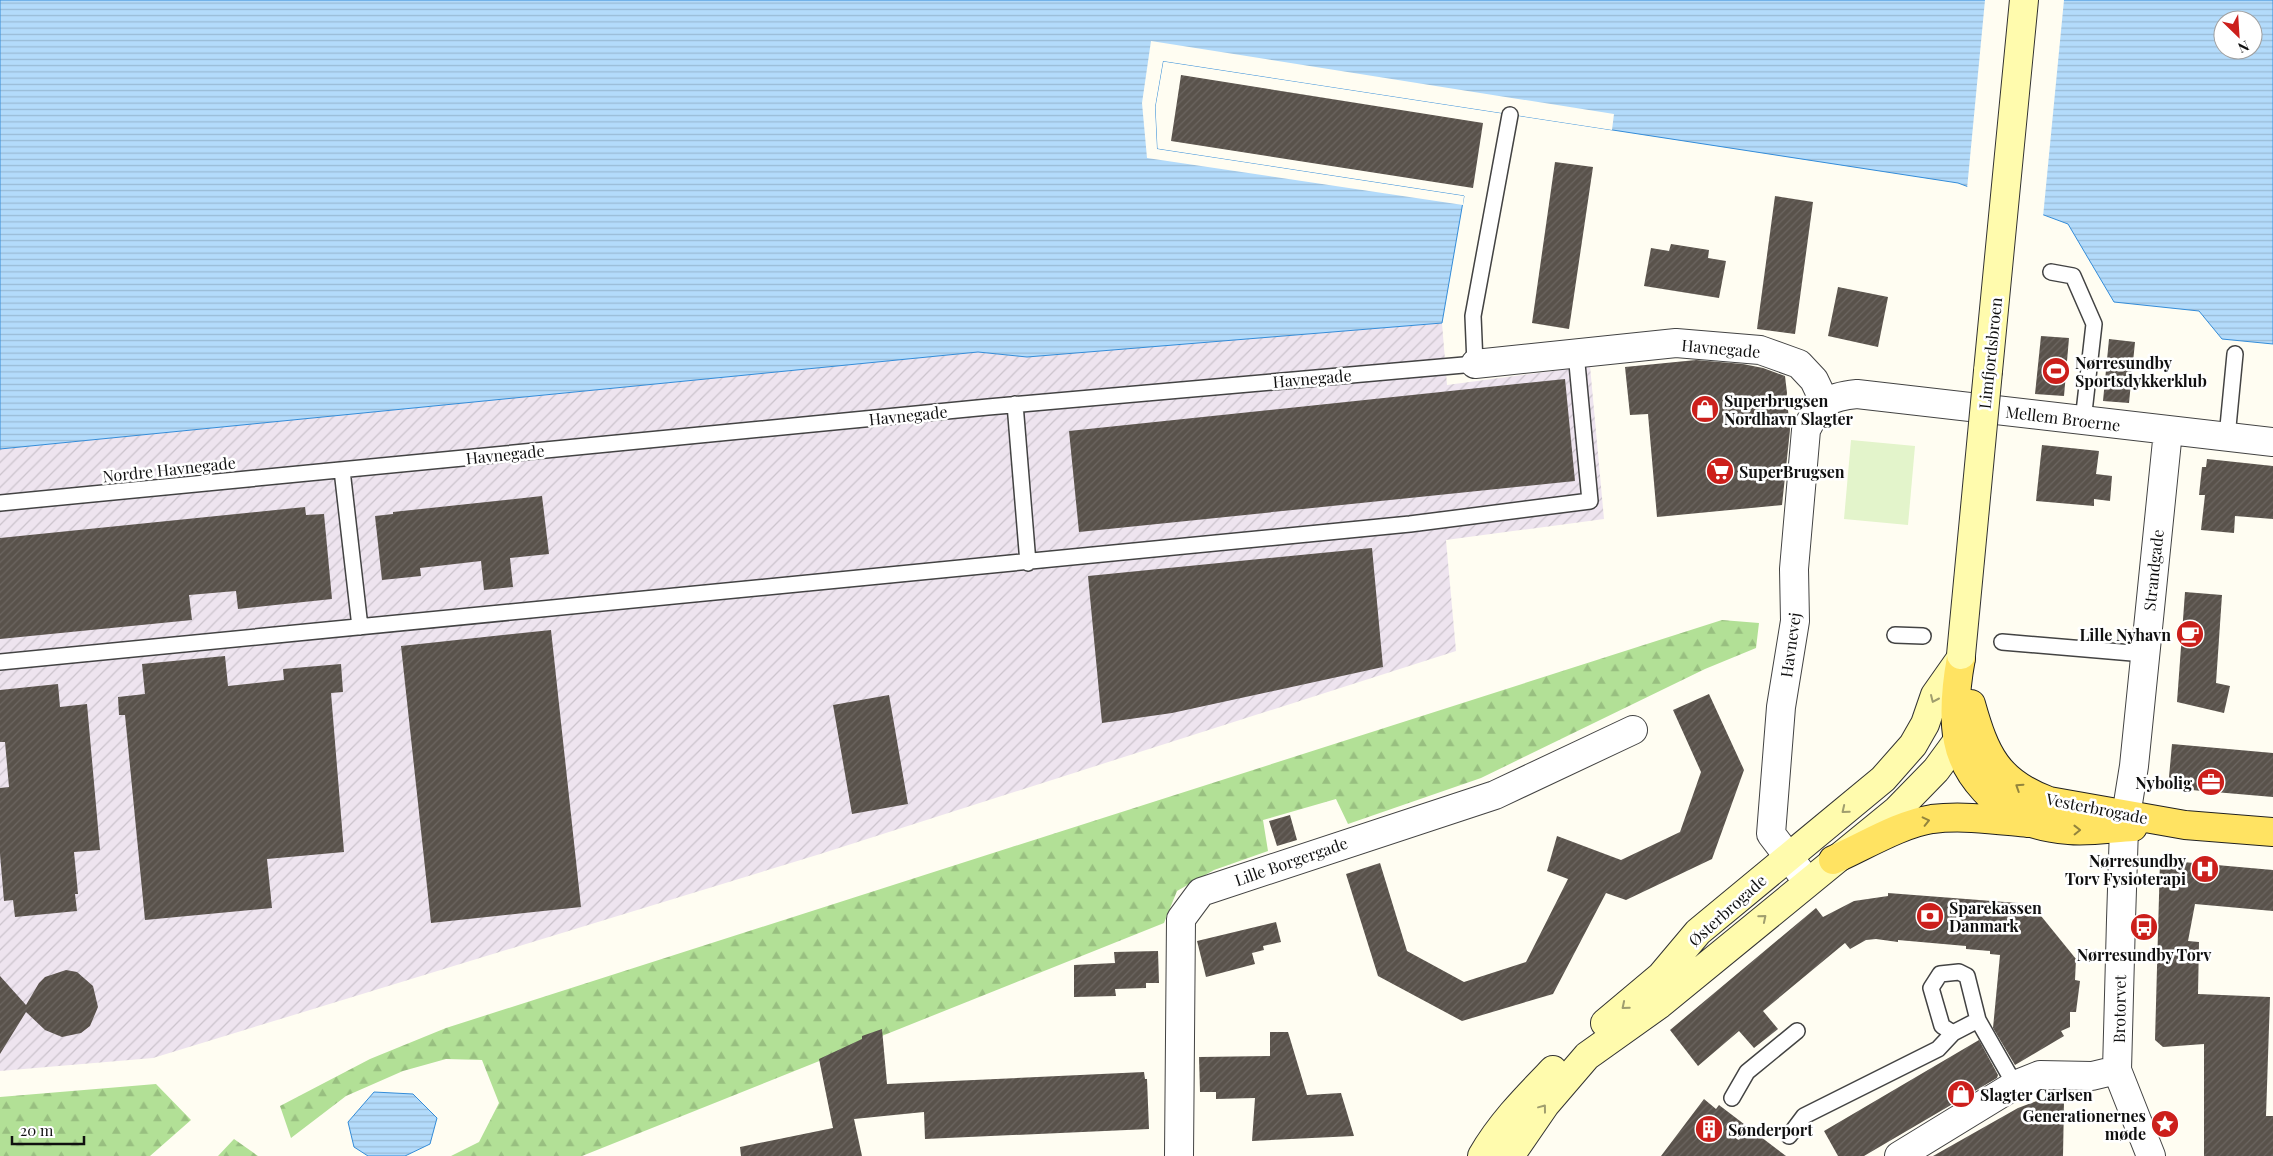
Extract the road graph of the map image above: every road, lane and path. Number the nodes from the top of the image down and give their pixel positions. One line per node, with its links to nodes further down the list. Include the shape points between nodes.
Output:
1 (2024, 0): 21 (main road, Limfjordsbroen, bridge)
2 (1510, 115): 6 (lane, via 1473,316)
3 (2051, 272): 9 (lane, via 2073,276 2094,324)
4 (1576, 353): 6 (street, Havnegade); 7 (street, Havnegade, via 1676,343 1760,350 1799,364 1814,380); 15 (lane, via 1590,501 1410,524)
5 (2235, 354): 11 (lane)
6 (1475, 364): 8 (lane, Havnegade)
7 (1824, 402): 9 (street, Mellem Broerne, via 1857,394); 29 (street, Havnevej, via 1806,430 1794,569 1795,622 1775,762 1771,834)
8 (1014, 404): 13 (lane, Havnegade); 15 (lane)
9 (2083, 421): 10 (street, Mellem Broerne)
10 (2168, 430): 11 (street, Mellem Broerne); 20 (street, Strandgade)
11 (2227, 437): 12 (street, Mellem Broerne)
12 (2273, 442)
13 (342, 470): 14 (lane, Nordre Havnegade); 16 (lane)
14 (0, 503)
15 (1028, 563): 16 (lane)
16 (360, 627): 22 (lane)
17 (1895, 635): 18 (lane)
18 (1923, 636)
19 (2002, 642): 20 (lane)
20 (2144, 654): 26 (street, Strandgade, via 2134,766)
21 (1961, 656): 23 (main road, Limfjordsbroen, via 1969,680); 25 (main road, Vesterbrogade, via 1955,695); 29 (main road, Østerbrogade, one-way to 29, via 1935,695 1925,724 1897,764)
22 (0, 662)
23 (1971, 704): 25 (main road, Østerbrogade); 26 (main road, Vesterbrogade, one-way to 23, via 2049,801 2012,782 1991,761)
24 (1633, 730): 40 (street, Lille Borgergade, via 1494,795 1201,892 1181,920)
25 (1958, 740): 27 (main road, Vesterbrogade, via 1967,766 1979,785 2010,812); 30 (main road, Østerbrogade, via 1921,788)
26 (2125, 821): 27 (main road, Vesterbrogade, one-way to 26, via 2071,830); 28 (main road, Vesterbrogade); 35 (street, Brotorvet)
27 (2032, 823): 30 (main road, one-way to 27, via 1908,826 1932,819)
28 (2273, 832)
29 (1788, 856): 31 (street, Havnevej); 41 (main road, Østerbrogade, one-way to 41, via 1698,932 1661,976 1556,1067 1509,1115)
30 (1833, 860): 31 (main road, Østerbrogade)
31 (1807, 881): 42 (main road, Østerbrogade, one-way to 31, via 1545,1105 1587,1056 1660,1004)
32 (1978, 1020): 34 (lane); 34 (lane, via 1967,976 1959,972 1940,974 1931,988 1942,1026); 36 (lane)
33 (1797, 1031): 37 (lane, via 1747,1072)
34 (1953, 1033): 38 (lane, via 1938,1049 1804,1116)
35 (2117, 1070): 36 (street, via 2092,1076 2040,1075); 43 (street)
36 (2015, 1085): 39 (street)
37 (1732, 1098)
38 (1789, 1136)
39 (1905, 1154)
40 (1179, 1156)
41 (1482, 1156)
42 (1510, 1156)
43 (2152, 1156)

